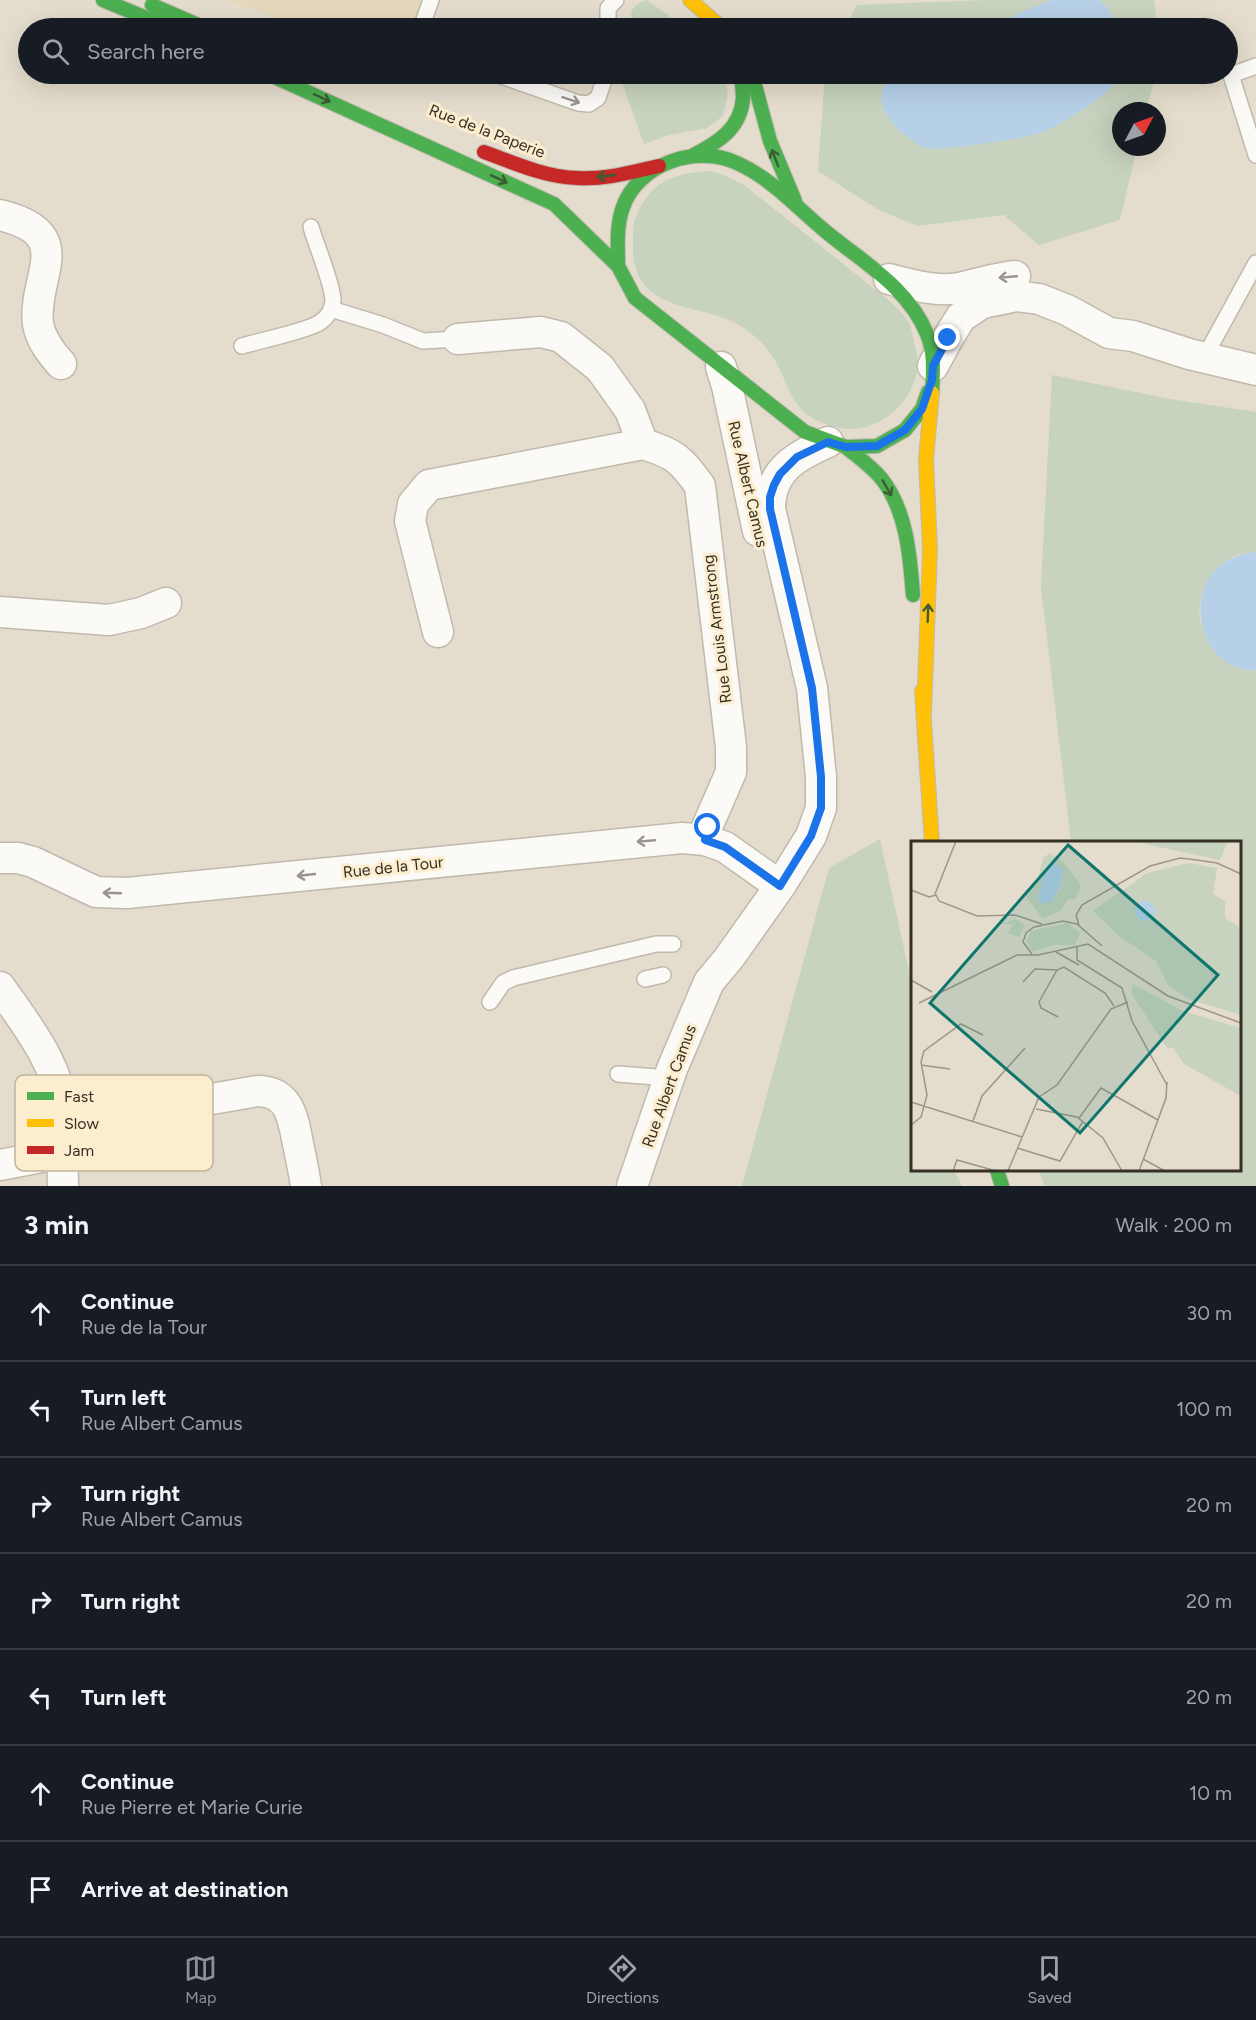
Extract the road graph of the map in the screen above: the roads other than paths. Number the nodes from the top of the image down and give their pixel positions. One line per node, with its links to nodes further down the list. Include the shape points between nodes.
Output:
1 (103, 0): 5 (main road)
2 (141, 0): 6 (main road)
3 (431, 0): 7 (lane)
4 (690, 0): 8 (main road)
5 (146, 18)
6 (182, 18)
7 (425, 18)
8 (711, 18)
9 (1256, 66): 10 (lane)
10 (1238, 72)
11 (290, 84): 25 (main road, one-way to 25, via 554,204)
12 (525, 84): 13 (lane, one-way to 13, via 589,104 598,98)
13 (603, 84)
14 (742, 84): 19 (main road, via 742,102 732,131)
15 (755, 84): 21 (main road, one-way to 15, via 770,145)
16 (1234, 84): 18 (lane)
17 (471, 146): 20 (main road, Rue de la Paperie, one-way to 17, via 592,178 566,177)
18 (1256, 154)
19 (692, 156): 20 (main road); 21 (main road, via 724,158 751,171)
20 (663, 165): 25 (main road, via 638,181 623,206)
21 (801, 211): 26 (main road)
22 (0, 215): 32 (street, via 26,223 45,247 38,323 46,345)
23 (311, 227): 27 (lane, via 331,290)
24 (1256, 263): 31 (lane)
25 (618, 266): 33 (main road, via 635,298)
26 (889, 279): 28 (street, one-way to 26, via 1113,317 1034,277 997,278 941,289); 35 (main road, via 926,332 933,350)
27 (331, 309): 29 (lane, via 423,341); 30 (lane, via 312,326)
28 (1133, 336): 31 (street); 35 (street, via 1109,333 1039,299 999,298 982,303 961,317)
29 (458, 339): 36 (street, via 541,332 561,337 600,368 630,410)
30 (243, 346)
31 (1204, 358): 34 (street)
32 (61, 364)
33 (721, 368): 37 (main road, via 798,427); 42 (street, Rue Albert Camus, via 777,609)
34 (1256, 370)
35 (933, 373): 37 (main road, via 922,409 905,430 877,446); 41 (main road, one-way to 35, via 930,548 926,458)
36 (643, 444): 40 (street, via 429,485 413,504 410,521); 43 (street, Rue Louis Armstrong, via 684,463 700,486 731,747 731,772)
37 (837, 445): 41 (main road, one-way to 41, via 884,481 898,508 912,575); 42 (street, Rue Albert Camus, via 808,451 788,465 770,497 812,688)
38 (166, 603): 39 (street, via 109,620)
39 (0, 612)
40 (438, 632)
41 (924, 713): 44 (main road)
42 (817, 738): 46 (street, Rue Albert Camus, via 821,808 811,836)
43 (705, 840): 45 (street, Rue de la Tour, one-way to 45, via 638,842 127,893 96,892 33,862); 46 (street, Rue de la Tour, via 725,847)
44 (932, 841)
45 (0, 858)
46 (780, 886): 48 (street, Rue Albert Camus)
47 (673, 944): 52 (lane, via 656,944 513,978 503,983)
48 (729, 958): 55 (street, Rue Albert Camus, via 709,982); 64 (street, Rue Albert Camus)
49 (663, 975): 50 (lane)
50 (645, 979)
51 (0, 987): 54 (street, via 33,1034)
52 (490, 1002)
53 (618, 1074): 55 (lane)
54 (52, 1075)
55 (669, 1078): 63 (street, Rue Albert Camus)
56 (213, 1102): 62 (street, via 257,1091 281,1099 291,1111)
57 (15, 1159): 58 (street)
58 (0, 1166)
59 (63, 1171): 61 (street)
60 (997, 1171): 65 (main road)
61 (63, 1186)
62 (306, 1186)
63 (632, 1186)
64 (650, 1186)
65 (1002, 1186)

